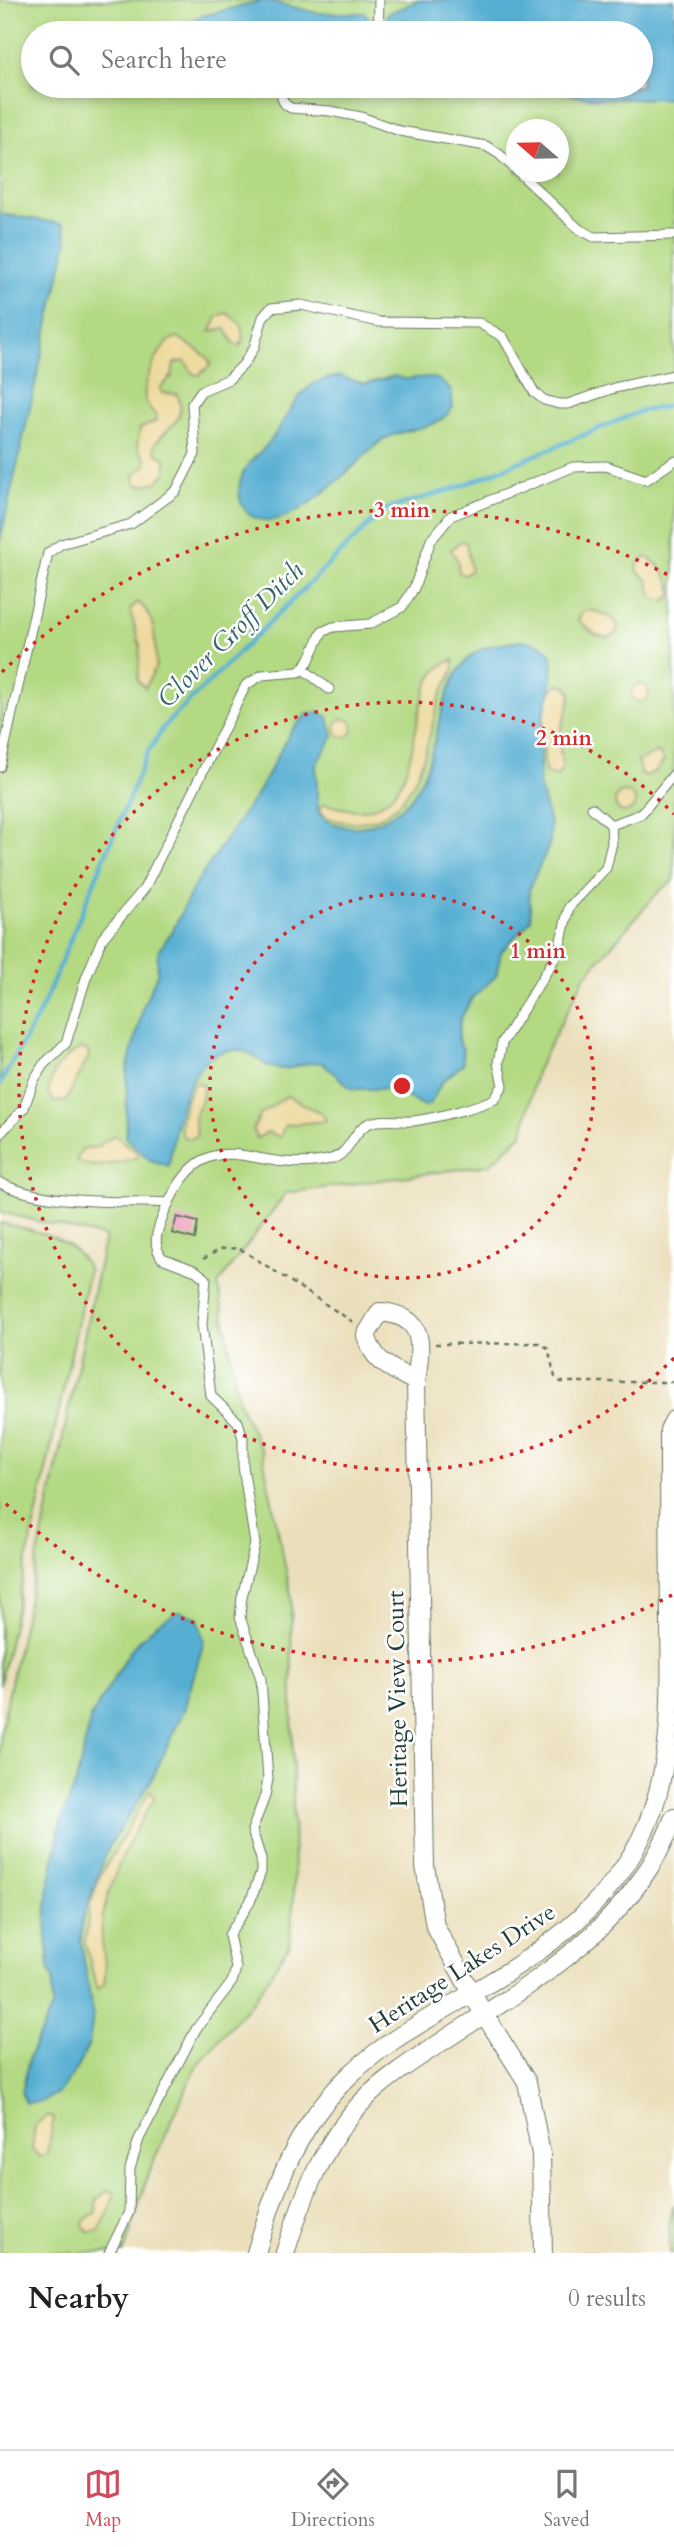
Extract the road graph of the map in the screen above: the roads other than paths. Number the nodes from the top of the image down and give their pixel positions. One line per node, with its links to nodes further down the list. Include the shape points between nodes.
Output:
1 (380, 0): 2 (lane)
2 (379, 21)
3 (282, 98): 4 (lane, via 291,108 353,116 400,131 493,149 549,203 594,237)
4 (674, 235)
5 (674, 375): 9 (lane, via 559,404 534,392 503,337 480,323 379,322 301,305 262,308 254,348 243,365 229,379 201,391 192,404 195,454 176,491 131,524 61,544 48,553)
6 (674, 461): 7 (lane, via 646,480 606,466 573,467 451,516 431,541 402,607 378,621 322,632)
7 (303, 668): 8 (lane); 13 (lane, via 262,675 239,694 144,889 99,946 66,1043 43,1065 24,1108)
8 (329, 689)
9 (0, 767)
10 (674, 774): 12 (lane, via 641,814)
11 (592, 808): 12 (lane)
12 (611, 825): 15 (lane, via 606,869 569,907 558,953 502,1043 498,1063 503,1085 495,1099 419,1120 372,1122 344,1152 327,1160 264,1161 216,1155 189,1168)
13 (0, 1134)
14 (0, 1182): 15 (lane, via 24,1192 77,1200)
15 (169, 1203): 20 (lane, via 155,1246 162,1258 206,1279 202,1324 211,1396 239,1422 243,1438 255,1536 240,1608 262,1687 268,1779 252,1830 262,1866 250,1902 229,1935 236,1968 233,1982 196,2029 139,2139 130,2169 129,2212)
16 (416, 1381): 16 (street, Heritage View Court, via 370,1352 366,1335 380,1312 393,1313 415,1326 422,1344); 19 (street, Heritage View Court, via 425,1866 435,1926)
17 (674, 1420): 19 (street, Heritage Lakes Drive, via 669,1430 670,1717 653,1810 632,1855 597,1903)
18 (674, 1817): 19 (street, Heritage Lakes Drive, via 643,1879 601,1930 573,1954)
19 (478, 2004): 21 (street, Heritage Lakes Drive, via 439,2011 372,2056 327,2099 306,2126 283,2171); 22 (street, Heritage Lakes Drive, via 364,2101 328,2146 311,2178); 23 (street, Heritage View Court, via 527,2082 541,2154)
20 (108, 2253)
21 (256, 2253)
22 (285, 2253)
23 (543, 2253)

